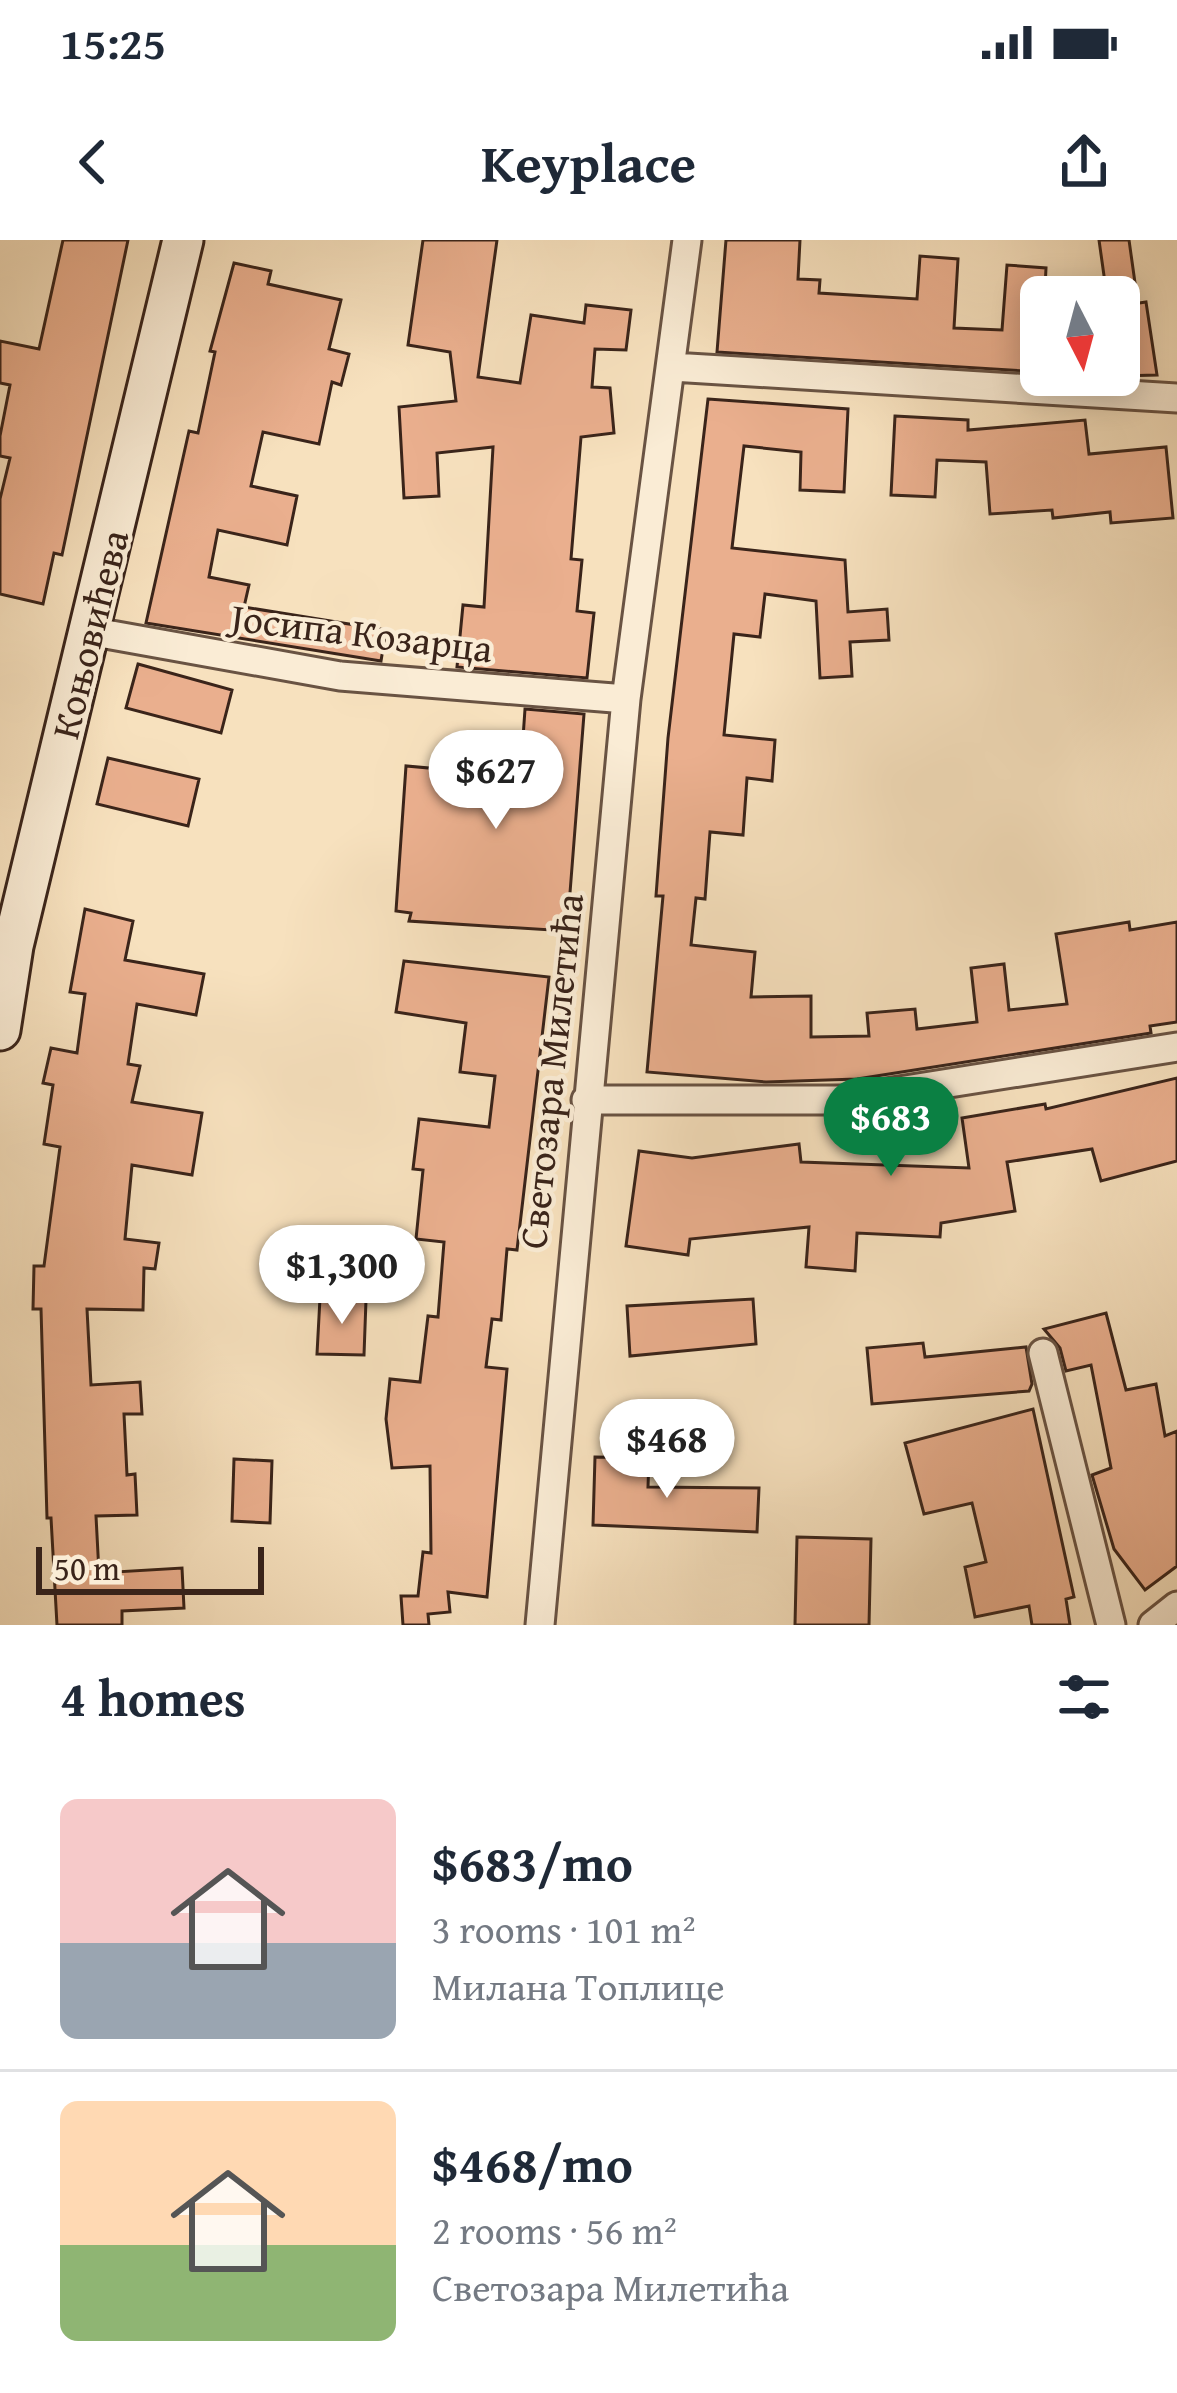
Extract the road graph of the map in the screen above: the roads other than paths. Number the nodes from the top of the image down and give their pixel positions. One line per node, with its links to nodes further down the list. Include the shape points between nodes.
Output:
1 (183, 240): 5 (main road, Коњовићева)
2 (687, 240): 3 (street, Светозара Милетића)
3 (672, 367): 4 (street); 6 (street, Светозара Милетића)
4 (1177, 398)
5 (89, 632): 6 (street, Јосипа Козарца, via 340,676); 7 (main road, Коњовићева)
6 (626, 700): 9 (street, Светозара Милетића)
7 (0, 1030)
8 (1177, 1047): 9 (street, via 842,1100)
9 (586, 1100): 12 (street, Светозара Милетића)
10 (1043, 1352): 13 (street)
11 (1177, 1606): 14 (street)
12 (540, 1625)
13 (1111, 1625)
14 (1153, 1625)

